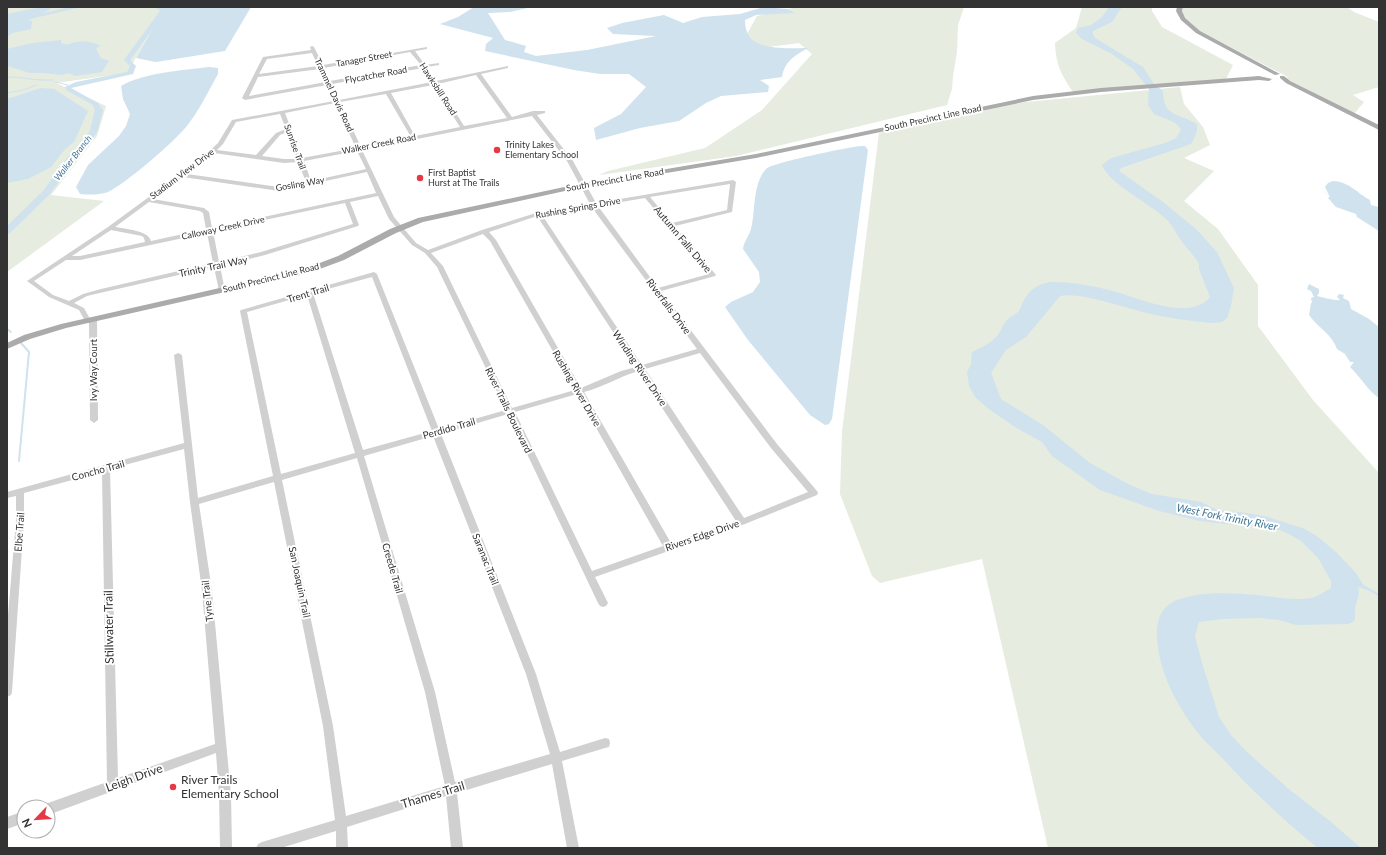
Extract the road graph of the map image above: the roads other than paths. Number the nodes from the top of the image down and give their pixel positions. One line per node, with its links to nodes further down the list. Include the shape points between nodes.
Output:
1 (1180, 7): 4 (main road, via 1183,19 1192,28)
2 (425, 48): 3 (street, Tanager Street)
3 (412, 51): 6 (street, Hawksbill Road); 7 (street, Tanager Street)
4 (1249, 60): 9 (main road, via 1264,70); 12 (main road)
5 (437, 64): 6 (street, Flycatcher Road)
6 (424, 66): 15 (street, Flycatcher Road); 16 (street, Hawksbill Road)
7 (321, 67): 11 (street, Tanager Street); 11 (street, Trammel Davis Road, via 313,49 265,58); 15 (street, Trammel Davis Road)
8 (506, 67): 10 (street, Stadium View Drive)
9 (1263, 73): 12 (main road); 13 (main road, via 1263,76); 14 (main road, South Precinct Line Road)
10 (478, 74): 16 (street, Stadium View Drive); 23 (street)
11 (256, 76): 15 (street, Flycatcher Road, via 245,98)
12 (1280, 76): 13 (main road, via 1281,79); 17 (main road)
13 (1271, 79): 14 (main road, South Precinct Line Road); 17 (main road)
14 (1240, 80): 35 (main road, South Precinct Line Road, via 1049,95 1017,100 797,148)
15 (328, 83): 19 (street, Trammel Davis Road)
16 (435, 83): 18 (street, Stadium View Drive); 24 (street, Hawksbill Road)
17 (1305, 90): 25 (main road)
18 (388, 92): 19 (street, Stadium View Drive); 27 (street)
19 (336, 101): 20 (street, Stadium View Drive); 28 (street, Trammel Davis Road)
20 (282, 111): 26 (street, Sunrise Trail); 29 (street, Stadium View Drive, via 234,121)
21 (543, 112): 22 (street, Walker Creek Road)
22 (533, 114): 23 (street, Walker Creek Road); 35 (street, Riverfalls Drive, via 570,161)
23 (510, 118): 24 (street, Walker Creek Road)
24 (463, 128): 27 (street, Walker Creek Road)
25 (1379, 128)
26 (289, 130): 30 (street, via 278,134); 31 (street, Sunrise Trail)
27 (414, 138): 28 (street, Walker Creek Road)
28 (359, 148): 31 (street, Walker Creek Road); 32 (street, Trammel Davis Road)
29 (214, 151): 30 (street, Walker Creek Road); 33 (street, Stadium View Drive)
30 (258, 157): 31 (street, Walker Creek Road)
31 (300, 160): 34 (street, Sunrise Trail)
32 (369, 170): 34 (street, Gosling Way); 36 (street, Trammel Davis Road)
33 (183, 175): 34 (street, Gosling Way, via 272,189); 38 (street, Stadium View Drive)
34 (309, 183)
35 (583, 185): 40 (street, Riverfalls Drive); 44 (main road, South Precinct Line Road, via 440,216)
36 (380, 194): 39 (street, Calloway Creek Drive); 44 (street, Trammel Davis Road, via 391,218)
37 (646, 196): 40 (street, Rushing Springs Drive); 42 (street, Autumn Falls Drive); 42 (street, Rushing Springs Drive, via 733,182 730,211)
38 (148, 200): 43 (street, Stadium View Drive); 45 (street, via 205,210)
39 (347, 202): 45 (street, Calloway Creek Drive); 50 (street, Trinity Trail Way, via 356,225 282,249)
40 (594, 204): 41 (street, Rushing Springs Drive); 52 (street, Riverfalls Drive)
41 (538, 214): 46 (street, Rushing Springs Drive); 61 (street, Winding River Drive)
42 (671, 225): 52 (street, Autumn Falls Drive, via 713,275)
43 (110, 228): 47 (street, via 144,235); 49 (street, Stadium View Drive)
44 (399, 228): 48 (street, River Trails Boulevard, via 414,244); 53 (main road, South Precinct Line Road, via 318,267)
45 (210, 231): 47 (street, Calloway Creek Drive); 50 (street)
46 (484, 231): 48 (street, Rushing Springs Drive); 62 (street, Rushing River Drive, via 493,240)
47 (148, 244): 49 (street, Calloway Creek Drive, via 80,258)
48 (427, 252): 63 (street, River Trails Boulevard, via 440,266)
49 (65, 258): 55 (street, Stadium View Drive, via 30,281 51,296)
50 (217, 265): 53 (street); 55 (street, Trinity Trail Way, via 103,290)
51 (376, 278): 54 (street, Trent Trail, via 374,274 360,277); 65 (street, Saranac Trail)
52 (657, 290): 59 (street, Riverfalls Drive)
53 (222, 291): 57 (main road, South Precinct Line Road)
54 (310, 293): 56 (street, Trent Trail, via 244,311); 67 (street, Creede Trail)
55 (70, 303): 57 (street, Stadium View Drive, via 82,309)
56 (245, 317): 69 (street, San Joaquin Trail)
57 (91, 320): 58 (main road, South Precinct Line Road, via 42,332); 64 (street, Ivy Way Court)
58 (7, 346)
59 (703, 350): 61 (street, Perdido Trail); 71 (street, Riverfalls Drive, via 774,446)
60 (178, 355): 66 (street, Tyne Trail)
61 (640, 368): 62 (street, Perdido Trail); 74 (street, Winding River Drive)
62 (579, 391): 63 (street, Perdido Trail); 75 (street, Rushing River Drive)
63 (510, 411): 65 (street, Perdido Trail); 76 (street, River Trails Boulevard)
64 (94, 420)
65 (436, 432): 67 (street, Perdido Trail); 81 (street, Saranac Trail, via 531,674)
66 (188, 445): 68 (street, Concho Trail); 73 (street, Tyne Trail)
67 (360, 454): 69 (street, Perdido Trail); 83 (street, Creede Trail, via 430,692)
68 (106, 467): 70 (street, Concho Trail); 82 (street, Stillwater Trail)
69 (278, 478): 73 (street, Perdido Trail); 85 (street, San Joaquin Trail, via 327,719)
70 (20, 491): 72 (street, Concho Trail); 78 (street, Elbe Trail)
71 (814, 493): 74 (street, Rivers Edge Drive)
72 (7, 495)
73 (194, 502): 80 (street, Tyne Trail, via 206,591)
74 (742, 522): 75 (street, Rivers Edge Drive)
75 (668, 547): 76 (street, Rivers Edge Drive)
76 (590, 575): 77 (street, River Trails Boulevard)
77 (603, 603)
78 (7, 692)
79 (604, 743): 81 (street, Thames Trail)
80 (220, 747): 82 (street, Leigh Drive); 86 (street, Tyne Trail, via 225,795)
81 (556, 758): 83 (street, Thames Trail); 90 (street, Saranac Trail)
82 (113, 786): 84 (street, Leigh Drive)
83 (451, 789): 85 (street, Thames Trail); 89 (street, Creede Trail)
84 (56, 806)
85 (341, 823): 87 (street, Thames Trail); 88 (street, San Joaquin Trail)
86 (226, 848)
87 (262, 848)
88 (342, 848)
89 (457, 848)
90 (573, 848)

